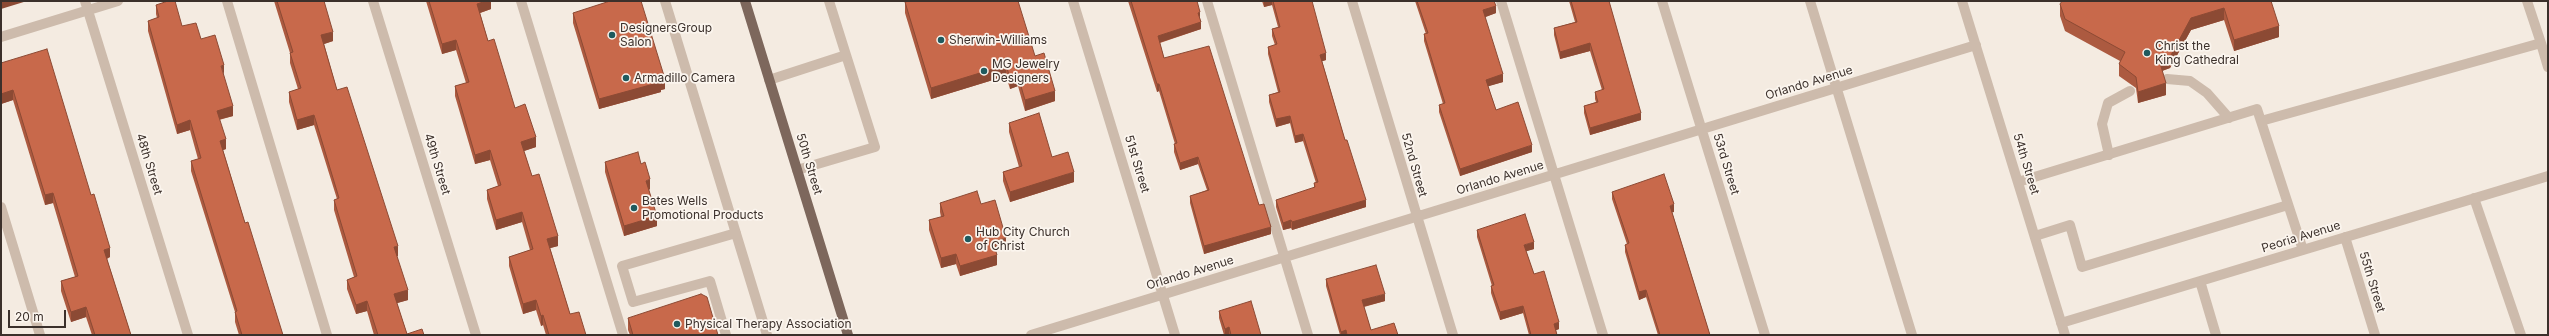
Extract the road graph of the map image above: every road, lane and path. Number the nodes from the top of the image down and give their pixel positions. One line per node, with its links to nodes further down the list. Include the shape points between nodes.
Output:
1 (118, 1): 16 (street)
2 (227, 1): 49 (street)
3 (374, 1): 50 (street, 49th Street)
4 (521, 1): 51 (street)
5 (665, 1): 38 (street)
6 (745, 1): 23 (main road, 50th Street)
7 (829, 1): 20 (street)
8 (1073, 1): 44 (street, 51st Street)
9 (1207, 1): 42 (street)
10 (1352, 1): 37 (street, 52nd Street)
11 (1501, 1): 31 (street)
12 (1662, 1): 28 (street, 53rd Street)
13 (1810, 1): 24 (street)
14 (1962, 1): 19 (street, 54th Street)
15 (2527, 1): 18 (street)
16 (87, 6): 17 (street); 48 (street, 48th Street)
17 (1, 37)
18 (2541, 43): 21 (street); 27 (street)
19 (1976, 45): 24 (street, Orlando Avenue); 33 (street, 54th Street)
20 (846, 55): 23 (street); 30 (street, via 874,147)
21 (2548, 67)
22 (2167, 79): 26 (street, via 2190,81 2207,93)
23 (769, 80): 30 (main road, 50th Street)
24 (1836, 88): 28 (street, Orlando Avenue); 60 (street)
25 (2130, 91): 29 (street, via 2108,103 2102,124)
26 (2229, 118): 27 (street, via 2258,109); 29 (street)
27 (2261, 121): 35 (street)
28 (1702, 129): 31 (street, Orlando Avenue); 59 (street, 53rd Street)
29 (2109, 155): 33 (street)
30 (797, 170): 54 (main road, 50th Street)
31 (1554, 175): 37 (street, Orlando Avenue); 58 (street)
32 (2548, 176): 34 (street, Peoria Avenue)
33 (2018, 182): 39 (street, 54th Street)
34 (2474, 198): 40 (street, Peoria Avenue); 64 (street)
35 (2288, 205): 39 (street, via 2082,267 2070,225); 41 (street)
36 (1, 207): 47 (street)
37 (1416, 217): 42 (street, Orlando Avenue); 57 (street, 52nd Street)
38 (736, 233): 52 (street, via 622,266 633,302 710,281); 53 (street)
39 (2035, 236): 45 (street, 54th Street)
40 (2345, 237): 41 (street, Peoria Avenue); 63 (street, 55th Street)
41 (2303, 250): 43 (street, Peoria Avenue)
42 (1284, 257): 44 (street, Orlando Avenue); 56 (street)
43 (2200, 281): 45 (street, Peoria Avenue); 62 (street)
44 (1163, 294): 46 (street, Orlando Avenue); 55 (street, 51st Street)
45 (2061, 323): 61 (street, 54th Street)
46 (1036, 334)
47 (40, 335)
48 (188, 335)
49 (327, 335)
50 (476, 335)
51 (623, 335)
52 (726, 335)
53 (767, 335)
54 (848, 335)
55 (1175, 335)
56 (1308, 335)
57 (1453, 335)
58 (1603, 335)
59 (1765, 335)
60 (1912, 335)
61 (2065, 335)
62 (2216, 335)
63 (2375, 335)
64 (2521, 335)

